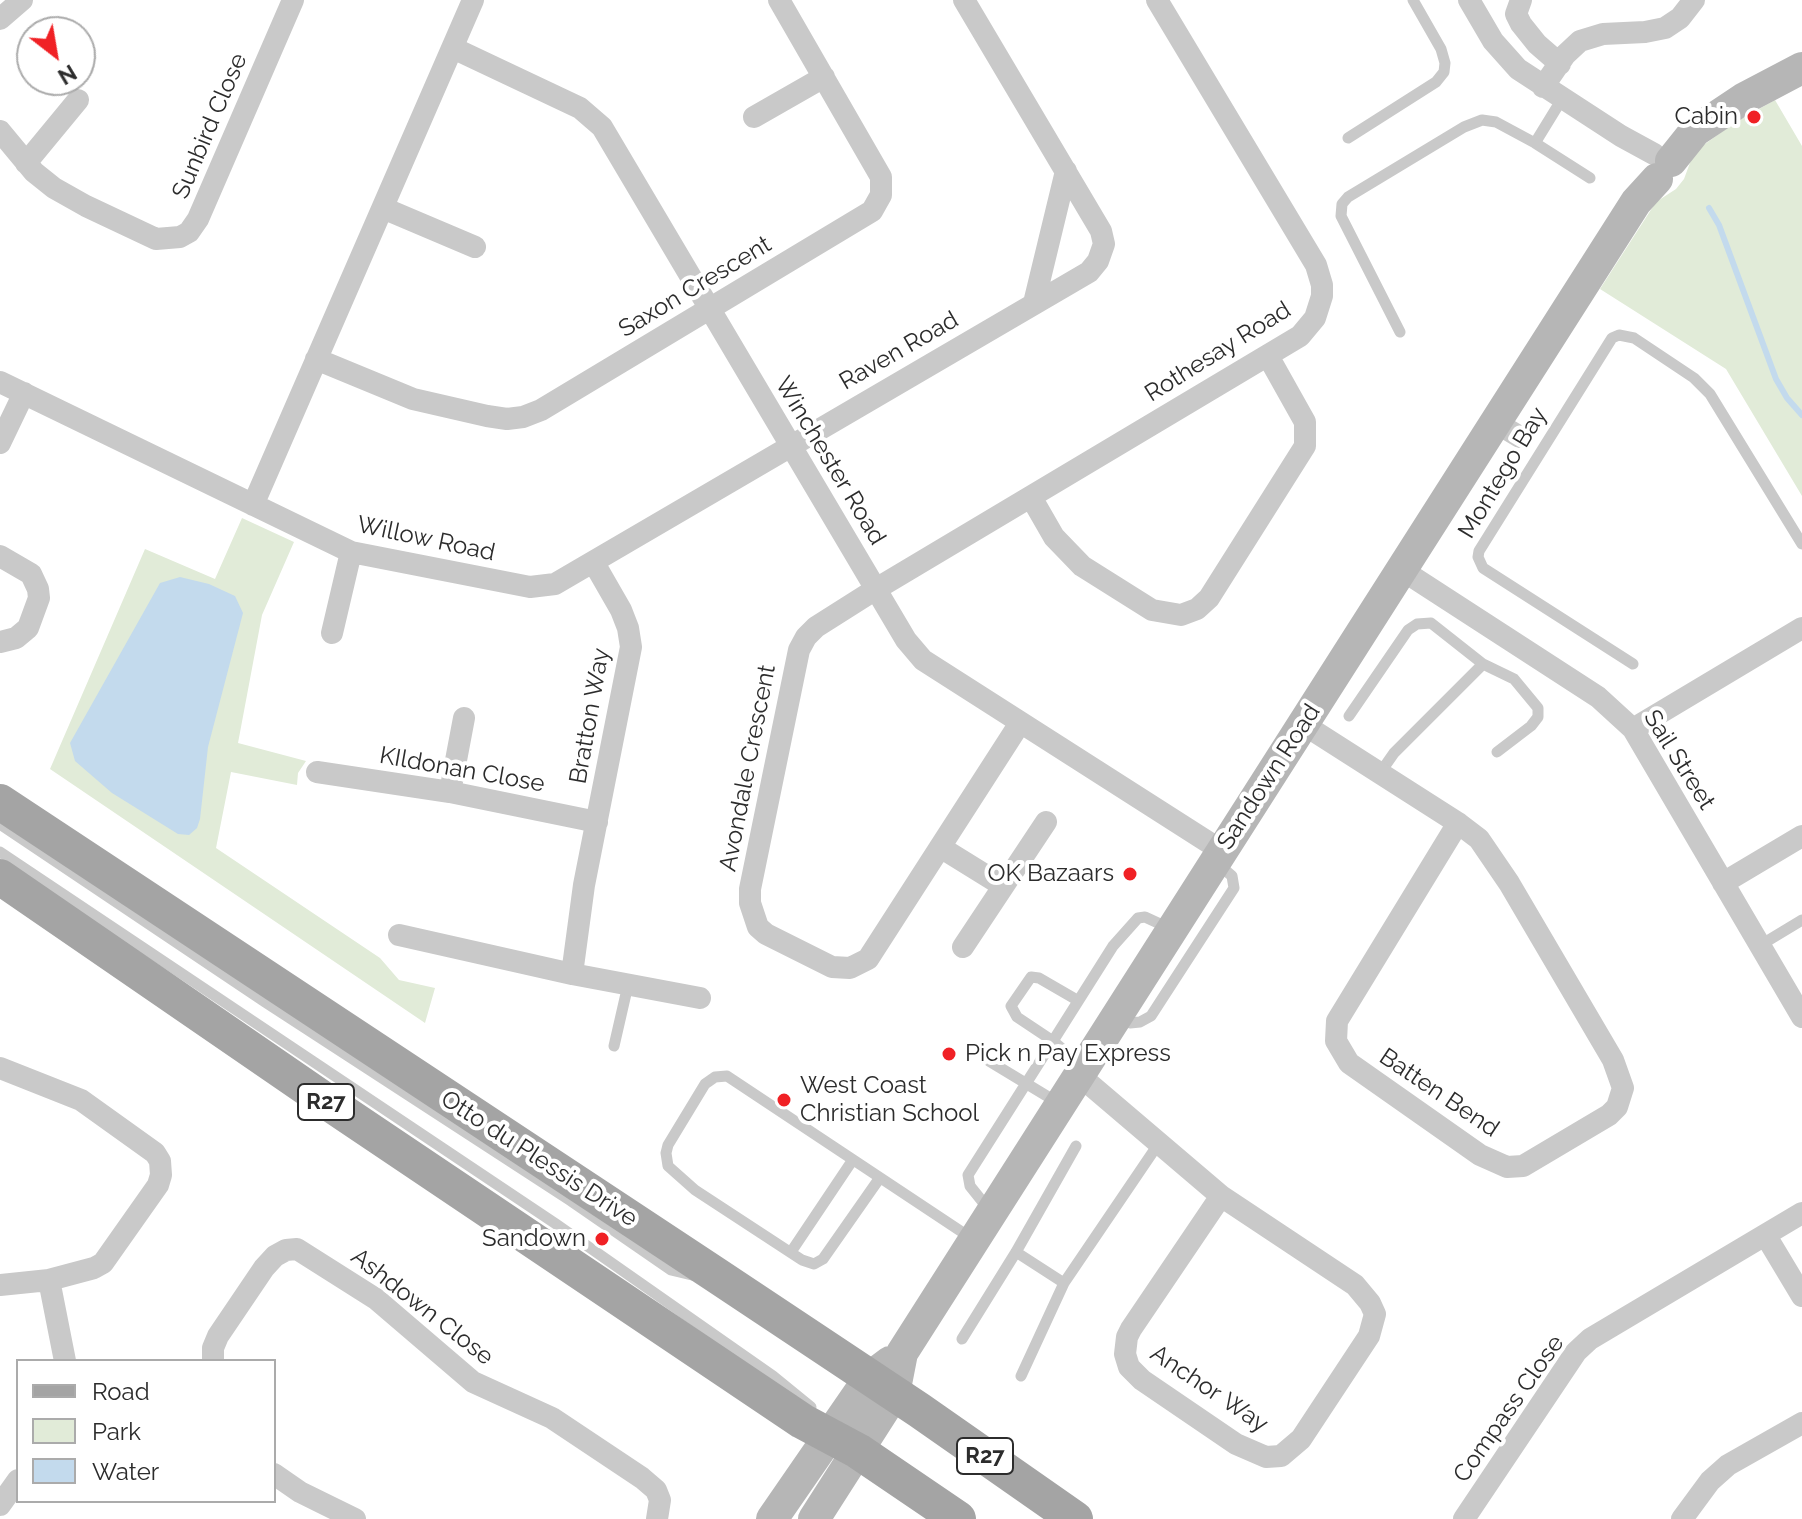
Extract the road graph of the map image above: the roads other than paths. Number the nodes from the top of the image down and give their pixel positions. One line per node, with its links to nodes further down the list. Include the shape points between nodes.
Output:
1 (22, 0): 11 (street)
2 (293, 0): 22 (street, Sunbird Close, via 198,219 185,235 156,239 54,188)
3 (473, 0): 12 (street)
4 (779, 0): 15 (street, Saxon Crescent)
5 (964, 0): 24 (street, Raven Road)
6 (1157, 0): 31 (street, Rothesay Road, via 1320,275 1322,296 1315,318 1300,336)
7 (1413, 0): 20 (lane, via 1441,49 1444,72)
8 (1469, 0): 16 (street, via 1508,60)
9 (1521, 0): 13 (street, via 1516,14 1521,24)
10 (1694, 0): 13 (street, via 1665,28 1590,37)
11 (0, 19)
12 (453, 48): 26 (street); 29 (street, Winchester Road, via 595,119)
13 (1560, 64): 16 (street)
14 (1802, 68): 23 (street, Sandown Road, via 1719,114)
15 (824, 77): 18 (street); 29 (street, Saxon Crescent, via 881,177 878,203 865,216)
16 (1552, 93): 21 (lane); 23 (street)
17 (78, 100): 22 (street)
18 (754, 117)
19 (0, 131): 22 (street, Sunbird Close)
20 (1348, 138)
21 (1535, 143): 25 (lane); 30 (lane, via 1496,122 1474,122 1345,200 1341,216)
22 (26, 163)
23 (1655, 164): 35 (street, Sandown Road)
24 (1066, 171): 28 (street); 28 (street, Raven Road, via 1101,231 1103,253 1089,272)
25 (1590, 178)
26 (383, 208): 27 (street); 32 (street)
27 (475, 247)
28 (1034, 303): 37 (street, Raven Road)
29 (708, 309): 32 (street, Saxon Crescent, via 523,417 487,416 413,399); 37 (street, Winchester Road)
30 (1400, 332)
31 (1268, 356): 39 (street, Rothesay Road); 39 (street, via 1305,422 1305,446 1197,609 1181,615 1152,610 1082,566 1054,537)
32 (316, 359): 40 (street)
33 (0, 382): 34 (street, Willow Road)
34 (24, 393): 36 (street); 40 (street, Willow Road)
35 (1508, 430): 38 (lane); 45 (street, Sandown Road)
36 (0, 443)
37 (791, 444): 44 (street, Willow Road); 46 (street, Winchester Road)
38 (1541, 452): 41 (lane, Montego Bay, via 1608,343 1619,335 1634,338 1710,394); 51 (lane, Montego Bay, via 1479,551 1478,561)
39 (1031, 497): 46 (street, Rothesay Road)
40 (253, 505): 42 (street, Willow Road)
41 (1802, 544)
42 (351, 552): 44 (street, Willow Road, via 530,587 555,584); 48 (street)
43 (0, 556): 49 (street, via 31,574 39,598 28,628)
44 (594, 563): 62 (street, Bratton Way, via 621,610 631,647)
45 (1402, 570): 55 (street, Sandown Road); 56 (street, Sail Street, via 1598,697)
46 (876, 589): 54 (street, Winchester Road, via 923,660); 67 (street, Avondale Crescent, via 816,627 799,650 750,889 753,918 766,934 832,967 857,965 873,954)
47 (1802, 628): 56 (street)
48 (332, 633)
49 (0, 642)
50 (1483, 664): 52 (lane, via 1436,625 1417,624); 57 (lane, via 1514,679 1538,708 1531,726); 59 (lane)
51 (1633, 664)
52 (1349, 716)
53 (464, 718): 60 (street)
54 (1020, 723): 67 (street, Avondale Crescent); 69 (street, Winchester Road)
55 (1303, 724): 59 (street, Batten Bend); 69 (street, Sandown Road)
56 (1633, 729): 71 (street, Sail Street)
57 (1497, 752)
58 (317, 772): 60 (street, KIldonan Close)
59 (1380, 773): 64 (street, Batten Bend)
60 (450, 792): 62 (street, KIldonan Close)
61 (0, 802): 101 (main road, Otto du Plessis Drive / R27)
62 (597, 822): 78 (street, Bratton Way)
63 (1046, 822): 72 (street)
64 (1458, 823): 64 (street, Batten Bend, via 1490,852 1621,1077 1621,1098 1609,1115 1523,1166 1507,1167 1480,1155 1349,1063 1336,1041 1337,1021)
65 (0, 824): 101 (lane, via 671,1270)
66 (1802, 836): 71 (street)
67 (940, 847): 72 (street)
68 (0, 852): 112 (lane, via 556,1224 760,1367 811,1407)
69 (1219, 856): 74 (street, Sandown Road)
70 (0, 877): 112 (main road, R27, via 802,1421)
71 (1723, 883): 76 (street, Sail Street)
72 (1003, 886): 77 (street)
73 (1802, 920): 76 (lane)
74 (1184, 928): 81 (lane, via 1136,919); 87 (street, Sandown Road, via 1149,992 1118,1018)
75 (399, 935): 78 (street)
76 (1759, 946): 82 (street, Sail Street)
77 (963, 947)
78 (572, 974): 79 (street)
79 (628, 985): 80 (street); 84 (lane)
80 (700, 998)
81 (1077, 1000): 83 (lane); 83 (lane, via 1031,977 1011,1006 1017,1017)
82 (1802, 1017)
83 (1053, 1041): 87 (lane); 88 (lane)
84 (614, 1046)
85 (989, 1061): 88 (lane)
86 (0, 1068): 102 (street, via 81,1100 142,1142 160,1161 158,1185 103,1263)
87 (1080, 1076): 89 (street, Sandown Road); 90 (street, Anchor Way)
88 (1026, 1084): 89 (lane); 95 (lane, via 967,1177 973,1191)
89 (1060, 1104): 95 (street, Sandown Road)
90 (1159, 1143): 94 (street, Anchor Way); 103 (lane)
91 (1076, 1146): 100 (lane)
92 (852, 1161): 93 (lane); 99 (lane); 99 (lane, via 727,1076 705,1084 668,1145 668,1166 695,1190)
93 (879, 1179): 98 (lane); 99 (lane, via 819,1263 809,1264)
94 (1221, 1196): 94 (street, Anchor Way, via 1355,1285 1375,1314 1369,1336 1301,1439 1281,1456 1266,1457 1236,1444 1142,1380 1125,1354 1131,1329)
95 (994, 1209): 98 (street, Sandown Road)
96 (1802, 1213): 97 (street, Compass Close)
97 (1766, 1236): 105 (street); 122 (street, Compass Close, via 1607,1326 1576,1352)
98 (974, 1240): 110 (street, Sandown Road)
99 (791, 1252)
100 (1016, 1252): 103 (lane); 106 (lane)
101 (716, 1275): 110 (main road, Otto du Plessis Drive / R27)
102 (49, 1280): 104 (street); 107 (street)
103 (1064, 1283): 109 (lane)
104 (0, 1285)
105 (1802, 1296)
106 (962, 1339)
107 (65, 1359)
108 (213, 1359): 117 (street, Ashdown Close, via 218,1336 264,1268 275,1256 297,1249 376,1299 473,1382 552,1418 642,1478 660,1500)
109 (1021, 1376)
110 (882, 1386): 112 (street, Sandown Road); 121 (main road, Otto du Plessis Drive / R27)
111 (1802, 1423): 123 (street, via 1728,1465)
112 (844, 1443): 118 (street, Sandown Road); 119 (street, Sandown Road); 120 (main road, R27)
113 (276, 1475): 116 (street)
114 (16, 1483): 115 (street)
115 (0, 1505)
116 (355, 1519)
117 (657, 1519)
118 (772, 1519)
119 (814, 1519)
120 (958, 1519)
121 (1075, 1519)
122 (1464, 1519)
123 (1682, 1519)

